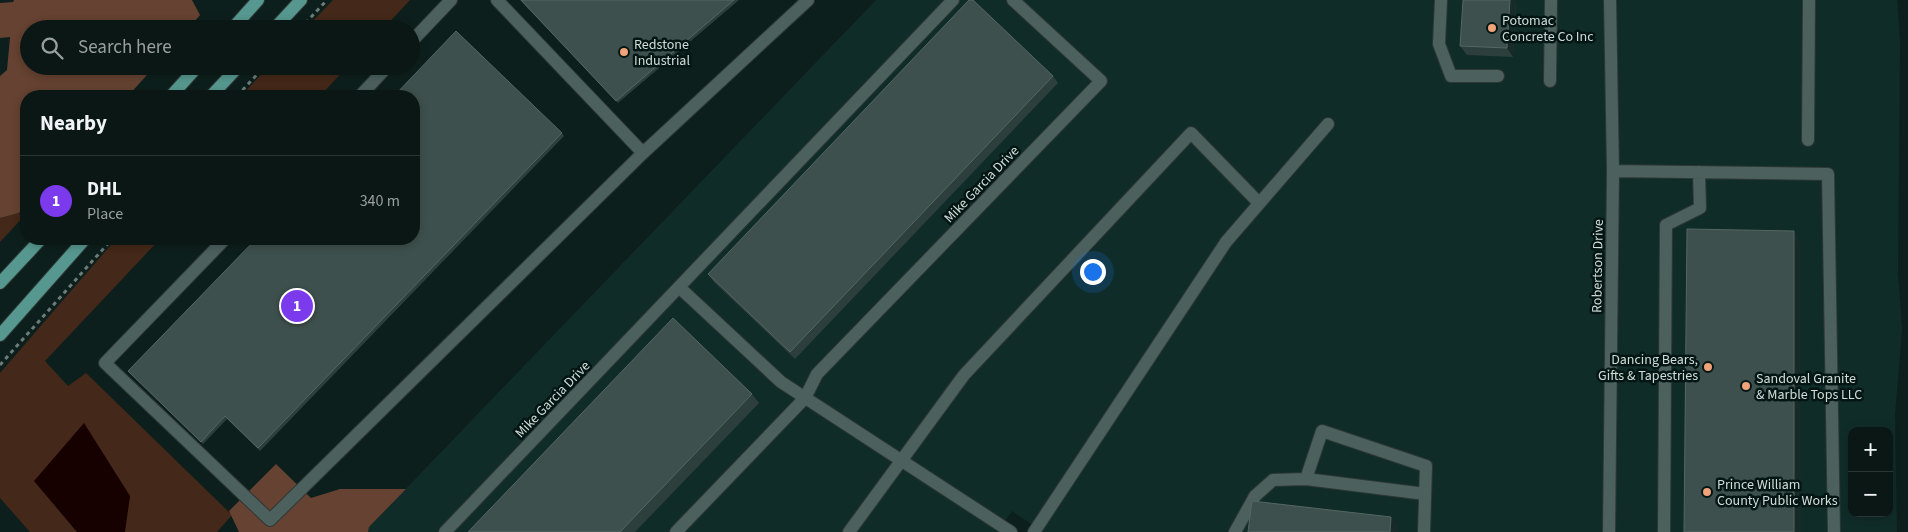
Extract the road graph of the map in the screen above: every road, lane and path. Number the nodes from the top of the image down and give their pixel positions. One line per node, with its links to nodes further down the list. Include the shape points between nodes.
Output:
1 (258, 0): 13 (main road)
2 (301, 0): 14 (main road)
3 (327, 0): 15 (path)
4 (451, 0): 16 (street)
5 (496, 0): 29 (street)
6 (808, 0): 29 (street)
7 (953, 0): 38 (street, Mike Garcia Drive)
8 (1013, 0): 41 (street, Mike Garcia Drive, via 1101,81 817,374)
9 (1441, 0): 21 (street, via 1440,44 1451,76)
10 (1551, 0): 22 (street)
11 (1610, 0): 30 (street, Robertson Drive)
12 (1808, 0): 28 (street)
13 (240, 20)
14 (282, 20)
15 (308, 20)
16 (420, 33)
17 (190, 75): 23 (main road)
18 (230, 75): 24 (main road)
19 (257, 75): 25 (path)
20 (380, 75): 26 (street)
21 (1498, 76)
22 (1550, 80)
23 (176, 90)
24 (216, 90)
25 (243, 90)
26 (366, 90)
27 (1328, 124): 32 (street)
28 (1808, 140)
29 (643, 153): 36 (street, via 270,520 105,363)
30 (1613, 171): 31 (street); 52 (street, Robertson Drive)
31 (1699, 172): 53 (street, via 1700,208 1666,225); 54 (street, via 1828,174)
32 (1259, 203): 42 (street, via 1191,133 964,375); 49 (street, via 1226,242)
33 (36, 245): 37 (main road)
34 (80, 245): 39 (main road)
35 (107, 245): 40 (path)
36 (219, 245)
37 (0, 284)
38 (680, 288): 41 (street, via 781,382); 45 (street, Mike Garcia Drive)
39 (0, 335)
40 (0, 365)
41 (806, 398): 42 (street); 46 (street, Mike Garcia Drive)
42 (900, 460): 47 (street); 48 (street)
43 (1306, 479): 44 (street); 44 (street, via 1322,431 1426,466); 50 (street, via 1273,480 1255,496)
44 (1425, 494): 51 (street)
45 (444, 532)
46 (676, 532)
47 (849, 532)
48 (1011, 532)
49 (1034, 532)
50 (1235, 532)
51 (1424, 532)
52 (1609, 532)
53 (1664, 532)
54 (1834, 532)

